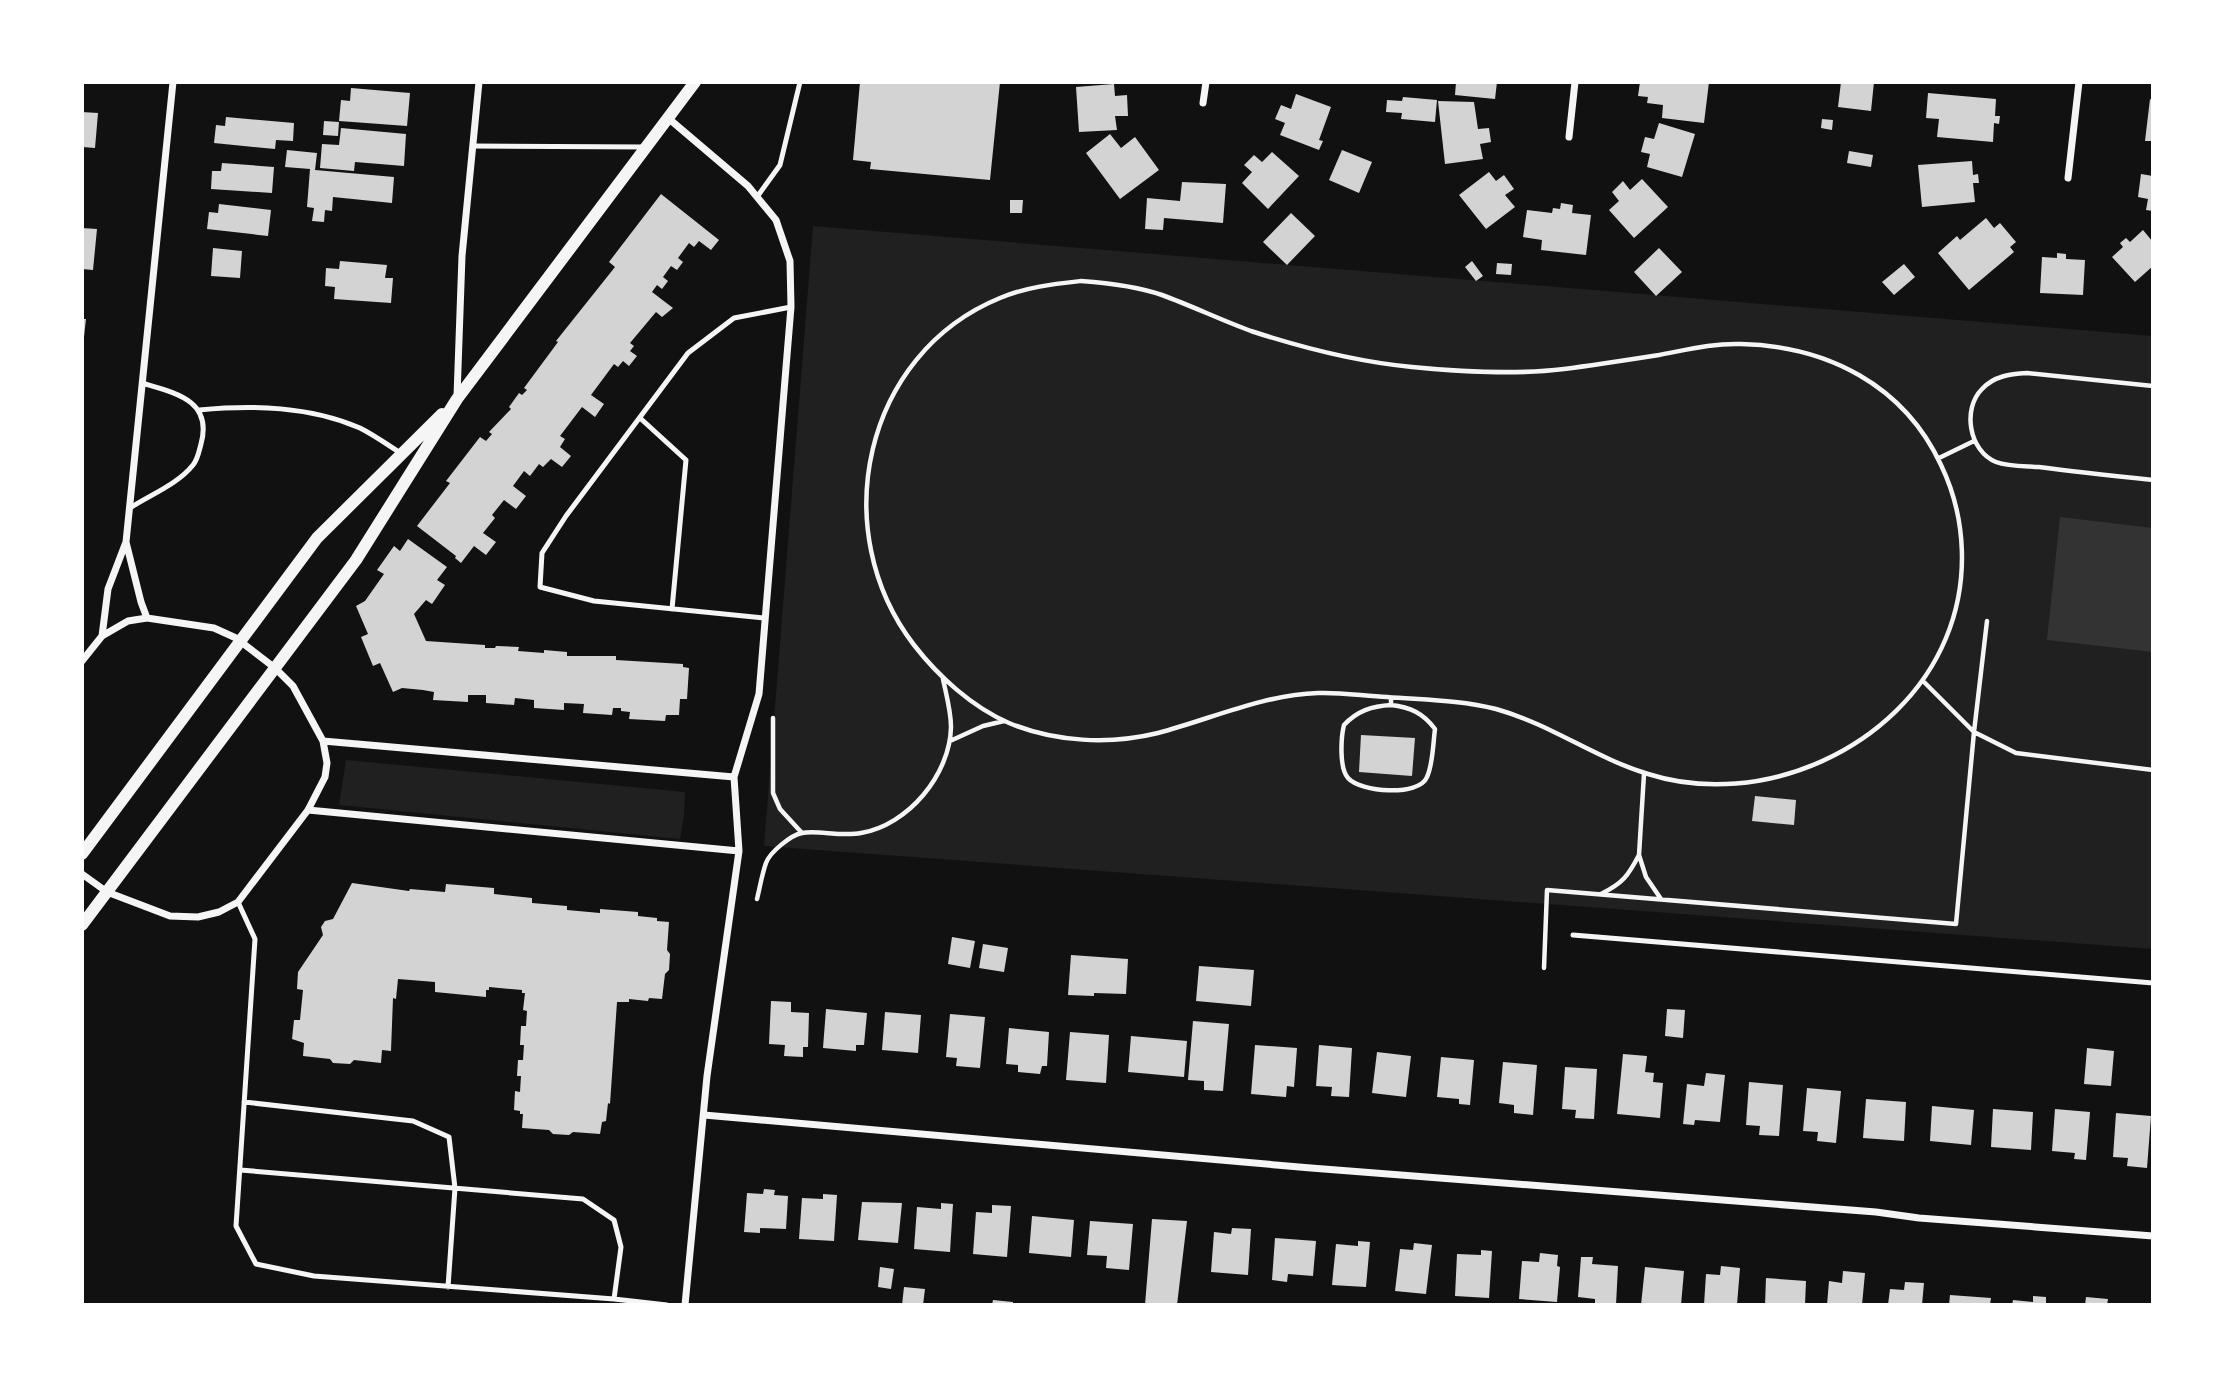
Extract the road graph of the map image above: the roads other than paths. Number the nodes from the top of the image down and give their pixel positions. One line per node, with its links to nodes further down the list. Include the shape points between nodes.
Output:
1 (173, 82): 16 (street)
2 (479, 82): 11 (street)
3 (695, 82): 9 (street)
4 (800, 82): 14 (lane, via 780,165)
5 (1206, 82): 8 (street)
6 (1575, 82): 10 (street)
7 (2079, 82): 13 (street)
8 (1203, 103)
9 (668, 118): 12 (street); 14 (street)
10 (1569, 136)
11 (473, 146): 12 (lane); 17 (street, via 462,256)
12 (646, 146): 17 (street)
13 (2068, 178)
14 (757, 197): 15 (street, via 776,220 790,261)
15 (791, 307): 19 (lane, via 734,318 688,353); 25 (street)
16 (142, 383): 18 (lane, via 181,394); 21 (street)
17 (457, 399): 20 (street); 29 (street, via 356,560)
18 (199, 410): 20 (lane, via 242,406 310,412 361,429); 21 (lane, via 204,432 195,463)
19 (640, 418): 23 (lane, via 686,460); 23 (lane, via 542,553 540,587 594,601)
20 (402, 454): 27 (street, via 317,538)
21 (130, 508): 22 (street)
22 (126, 542): 24 (street); 26 (street, via 108,589)
23 (672, 608): 25 (lane)
24 (147, 618): 26 (street, via 128,621); 27 (street, via 214,628)
25 (765, 618): 31 (street, via 758,694)
26 (102, 636): 28 (street)
27 (240, 642): 29 (street); 34 (street)
28 (82, 661)
29 (275, 668): 30 (street, via 293,686); 36 (street)
30 (323, 741): 31 (street); 32 (street, via 325,778)
31 (734, 778): 33 (street)
32 (308, 810): 33 (street); 37 (street)
33 (739, 851): 42 (street)
34 (82, 854)
35 (82, 874): 36 (street)
36 (107, 892): 37 (street, via 170,916 219,912); 38 (street)
37 (238, 902): 41 (lane, via 255,939)
38 (82, 925)
39 (1573, 935): 40 (lane)
40 (2153, 982)
41 (244, 1102): 43 (lane); 44 (lane, via 413,1121 449,1137)
42 (704, 1115): 45 (street); 49 (street)
43 (240, 1170): 44 (lane); 46 (lane, via 236,1226 256,1264 314,1276)
44 (455, 1188): 46 (lane); 47 (lane, via 583,1199 614,1220 621,1247)
45 (2153, 1236)
46 (448, 1287): 47 (lane)
47 (614, 1299): 48 (lane)
48 (667, 1305)
49 (685, 1305)

